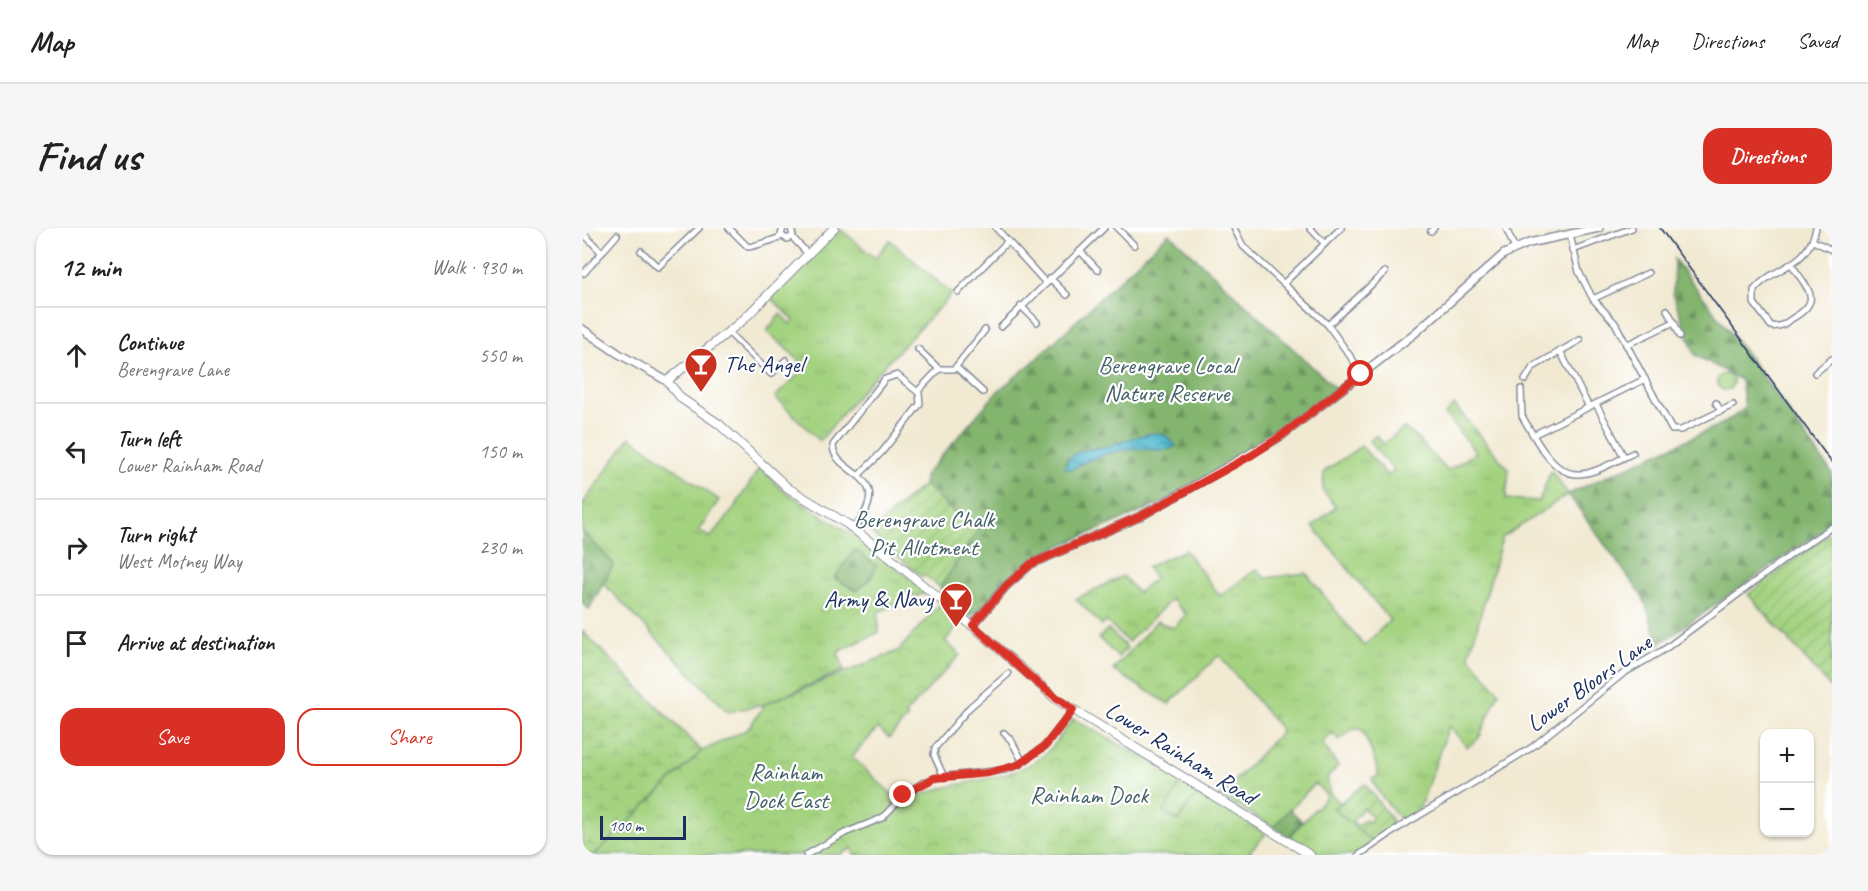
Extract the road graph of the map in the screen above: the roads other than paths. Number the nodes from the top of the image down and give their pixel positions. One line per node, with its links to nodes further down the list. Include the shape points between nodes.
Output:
1 (699, 228): 28 (street, via 658,267)
2 (729, 228): 20 (street, via 747,247)
3 (783, 228): 20 (street)
4 (791, 228): 21 (street)
5 (834, 228): 31 (main road)
6 (996, 228): 23 (street)
7 (1104, 228): 29 (street)
8 (1117, 228): 17 (street, via 1132,243)
9 (1234, 228): 38 (street, via 1243,246)
10 (1310, 228): 24 (street)
11 (1341, 228): 24 (street)
12 (1506, 228): 25 (street)
13 (1599, 228): 18 (street)
14 (1632, 228): 26 (street)
15 (1816, 228): 22 (street)
16 (582, 231): 30 (street)
17 (1135, 235)
18 (1570, 235): 25 (street); 26 (street)
19 (617, 236): 30 (street)
20 (782, 236): 21 (street)
21 (792, 237): 31 (street)
22 (1813, 241): 27 (street); 32 (street)
23 (1007, 242): 37 (street); 39 (street)
24 (1325, 244): 38 (street)
25 (1515, 249): 60 (street, via 1495,261)
26 (1573, 250): 41 (street)
27 (1832, 250)
28 (641, 251)
29 (1080, 251): 33 (street); 37 (street)
30 (602, 253): 35 (street)
31 (809, 255): 50 (main road)
32 (1792, 265): 32 (street, via 1756,287 1752,294 1771,326 1782,325 1807,310 1811,303 1811,295)
33 (1098, 270)
34 (1385, 272): 46 (street)
35 (584, 273)
36 (1648, 273): 41 (street)
37 (1047, 280): 40 (street); 42 (street)
38 (1284, 283): 46 (street)
39 (958, 292)
40 (1068, 295)
41 (1593, 299): 53 (street, via 1615,323)
42 (1021, 306): 44 (street); 47 (street)
43 (1667, 310): 45 (street)
44 (1037, 322)
45 (1674, 322): 51 (street); 53 (street)
46 (1328, 325): 60 (street)
47 (1001, 327)
48 (582, 329): 64 (street)
49 (985, 330): 58 (street)
50 (729, 333): 57 (street, via 771,374); 64 (main road)
51 (1680, 336)
52 (1580, 340): 55 (street)
53 (1626, 345): 62 (street)
54 (918, 349): 59 (street)
55 (1560, 351): 63 (street, via 1533,367); 70 (street)
56 (1832, 359): 61 (street)
57 (786, 360)
58 (956, 367): 59 (street, via 949,371); 67 (street)
59 (939, 369): 66 (street)
60 (1362, 373): 78 (street, via 1252,455 1141,516 1031,564)
61 (1815, 373)
62 (1645, 379): 70 (street); 71 (street, via 1675,431)
63 (1525, 380)
64 (667, 381): 77 (main road, Lower Rainham Road, via 682,399 722,426 790,489)
65 (1521, 389): 72 (street, via 1520,404)
66 (918, 391): 75 (street, via 920,404); 75 (street, via 897,375 885,380 836,438 832,447 835,456)
67 (983, 392)
68 (1716, 403): 71 (street)
69 (1733, 405): 71 (street)
70 (1593, 406): 72 (street); 74 (street)
71 (1720, 411)
72 (1533, 435): 74 (street, via 1550,462 1579,474 1593,474)
73 (1633, 453): 74 (street)
74 (1624, 457)
75 (859, 475): 77 (street, via 869,499 866,512)
76 (1832, 527): 86 (street, Lower Bloors Lane, via 1665,649 1624,673 1531,748)
77 (854, 529): 78 (main road, Lower Rainham Road)
78 (973, 625): 80 (main road, Lower Rainham Road)
79 (1008, 674): 83 (street, via 970,707 934,748)
80 (1073, 710): 82 (street, via 1045,746); 85 (main road, Lower Rainham Road)
81 (1004, 733): 82 (street)
82 (1023, 762): 83 (street, via 1004,770)
83 (944, 777): 84 (street, via 911,789 882,818)
84 (806, 855)
85 (1310, 855)
86 (1359, 855)

